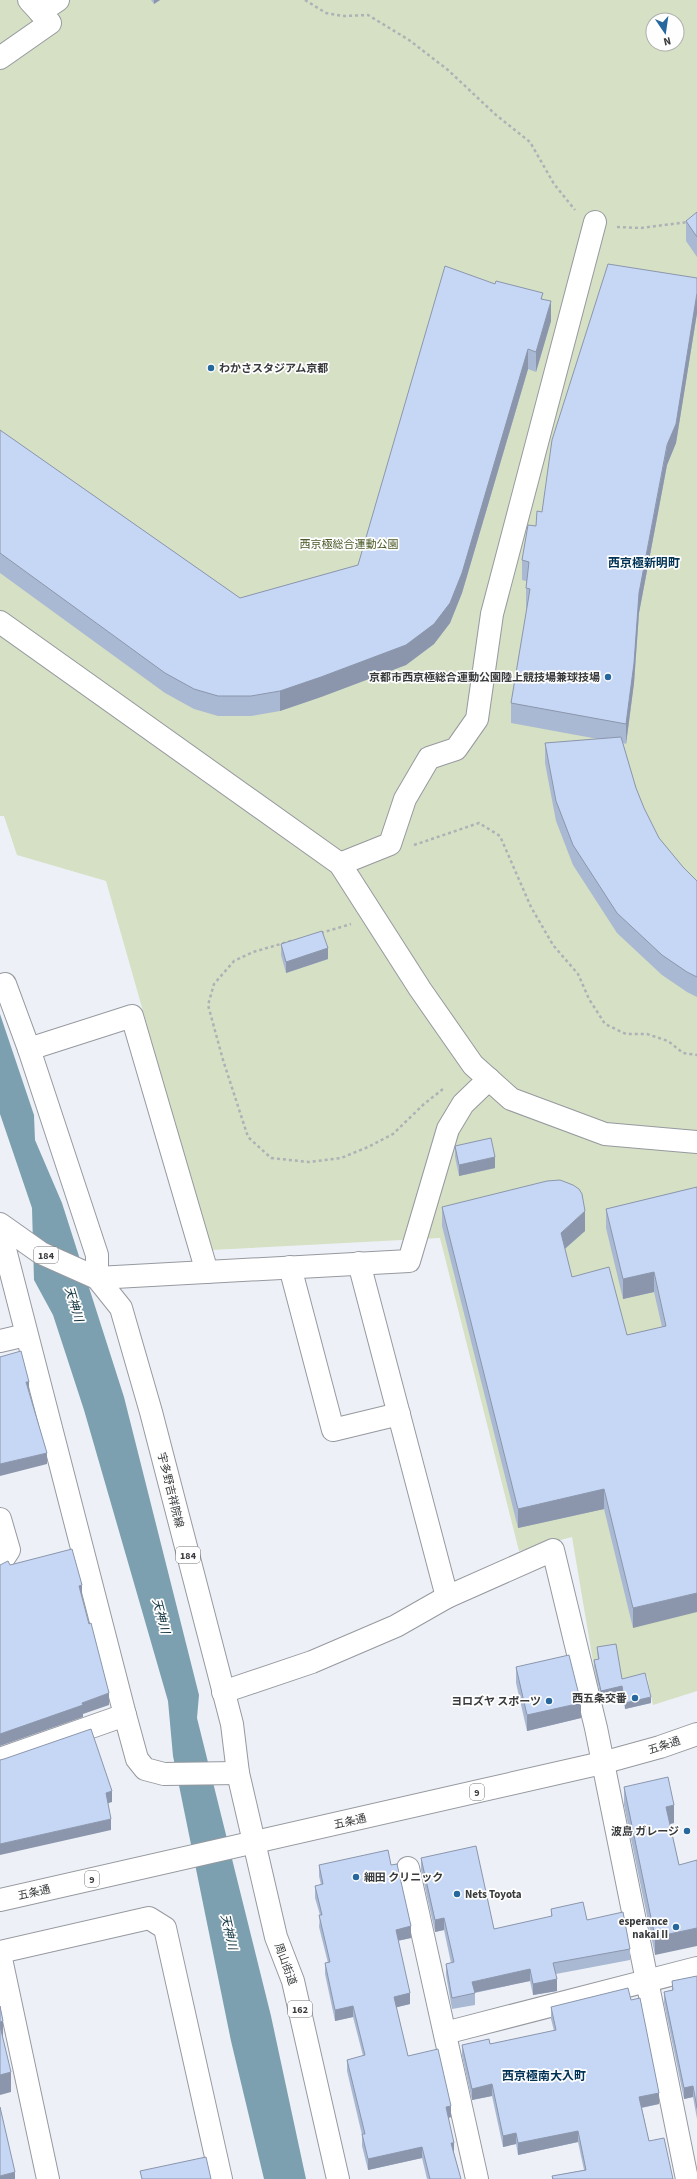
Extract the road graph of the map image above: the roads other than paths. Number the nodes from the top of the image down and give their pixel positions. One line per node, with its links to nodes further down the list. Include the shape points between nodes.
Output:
1 (58, 0): 2 (main road)
2 (34, 6): 3 (main road, via 50,23)
3 (0, 58)
4 (595, 222): 6 (main road, via 492,614 477,719 456,749 429,758 405,799 390,844)
5 (0, 622): 6 (main road)
6 (340, 864): 9 (main road, via 420,989 473,1065)
7 (5, 984): 8 (main road)
8 (29, 1049): 15 (main road, via 132,1016); 16 (main road, via 96,1255)
9 (489, 1079): 10 (main road, via 511,1099 605,1134); 13 (main road, via 463,1104 448,1129 409,1261)
10 (697, 1142)
11 (0, 1224): 16 (main road, 宇多野吉祥院線 / 184, via 41,1253)
12 (0, 1230): 17 (main road)
13 (359, 1263): 14 (main road); 19 (main road)
14 (290, 1267): 15 (main road); 19 (main road, via 333,1430)
15 (207, 1272): 16 (main road)
16 (97, 1278): 23 (main road, 宇多野吉祥院線 / 184, via 121,1308 153,1420)
17 (26, 1335): 18 (main road); 24 (main road)
18 (0, 1341)
19 (398, 1414): 22 (main road)
20 (0, 1519): 21 (main road, via 9,1550)
21 (0, 1564)
22 (447, 1596): 23 (main road, via 396,1626 312,1662); 27 (main road, via 553,1550 596,1728)
23 (223, 1692): 28 (main road, 宇多野吉祥院線 / 184, via 232,1724)
24 (125, 1715): 26 (main road); 28 (main road, via 137,1759 145,1769 164,1774)
25 (697, 1734): 27 (main road, 五条通 / 9)
26 (0, 1759)
27 (602, 1764): 29 (main road, 五条通 / 9); 34 (main road)
28 (232, 1773): 29 (main road, 宇多野吉祥院線 / 184)
29 (248, 1844): 31 (main road, 五条通 / 9); 39 (main road, 周山街道 / 162, via 276,1937 293,1981)
30 (408, 1868): 35 (main road)
31 (0, 1900)
32 (0, 1954): 37 (main road); 38 (main road, via 149,1918 165,1928)
33 (697, 1968): 34 (main road)
34 (646, 1981): 35 (main road); 36 (main road)
35 (445, 2033): 40 (main road)
36 (689, 2149): 41 (main road)
37 (48, 2179)
38 (221, 2179)
39 (338, 2179)
40 (477, 2179)
41 (687, 2179)

